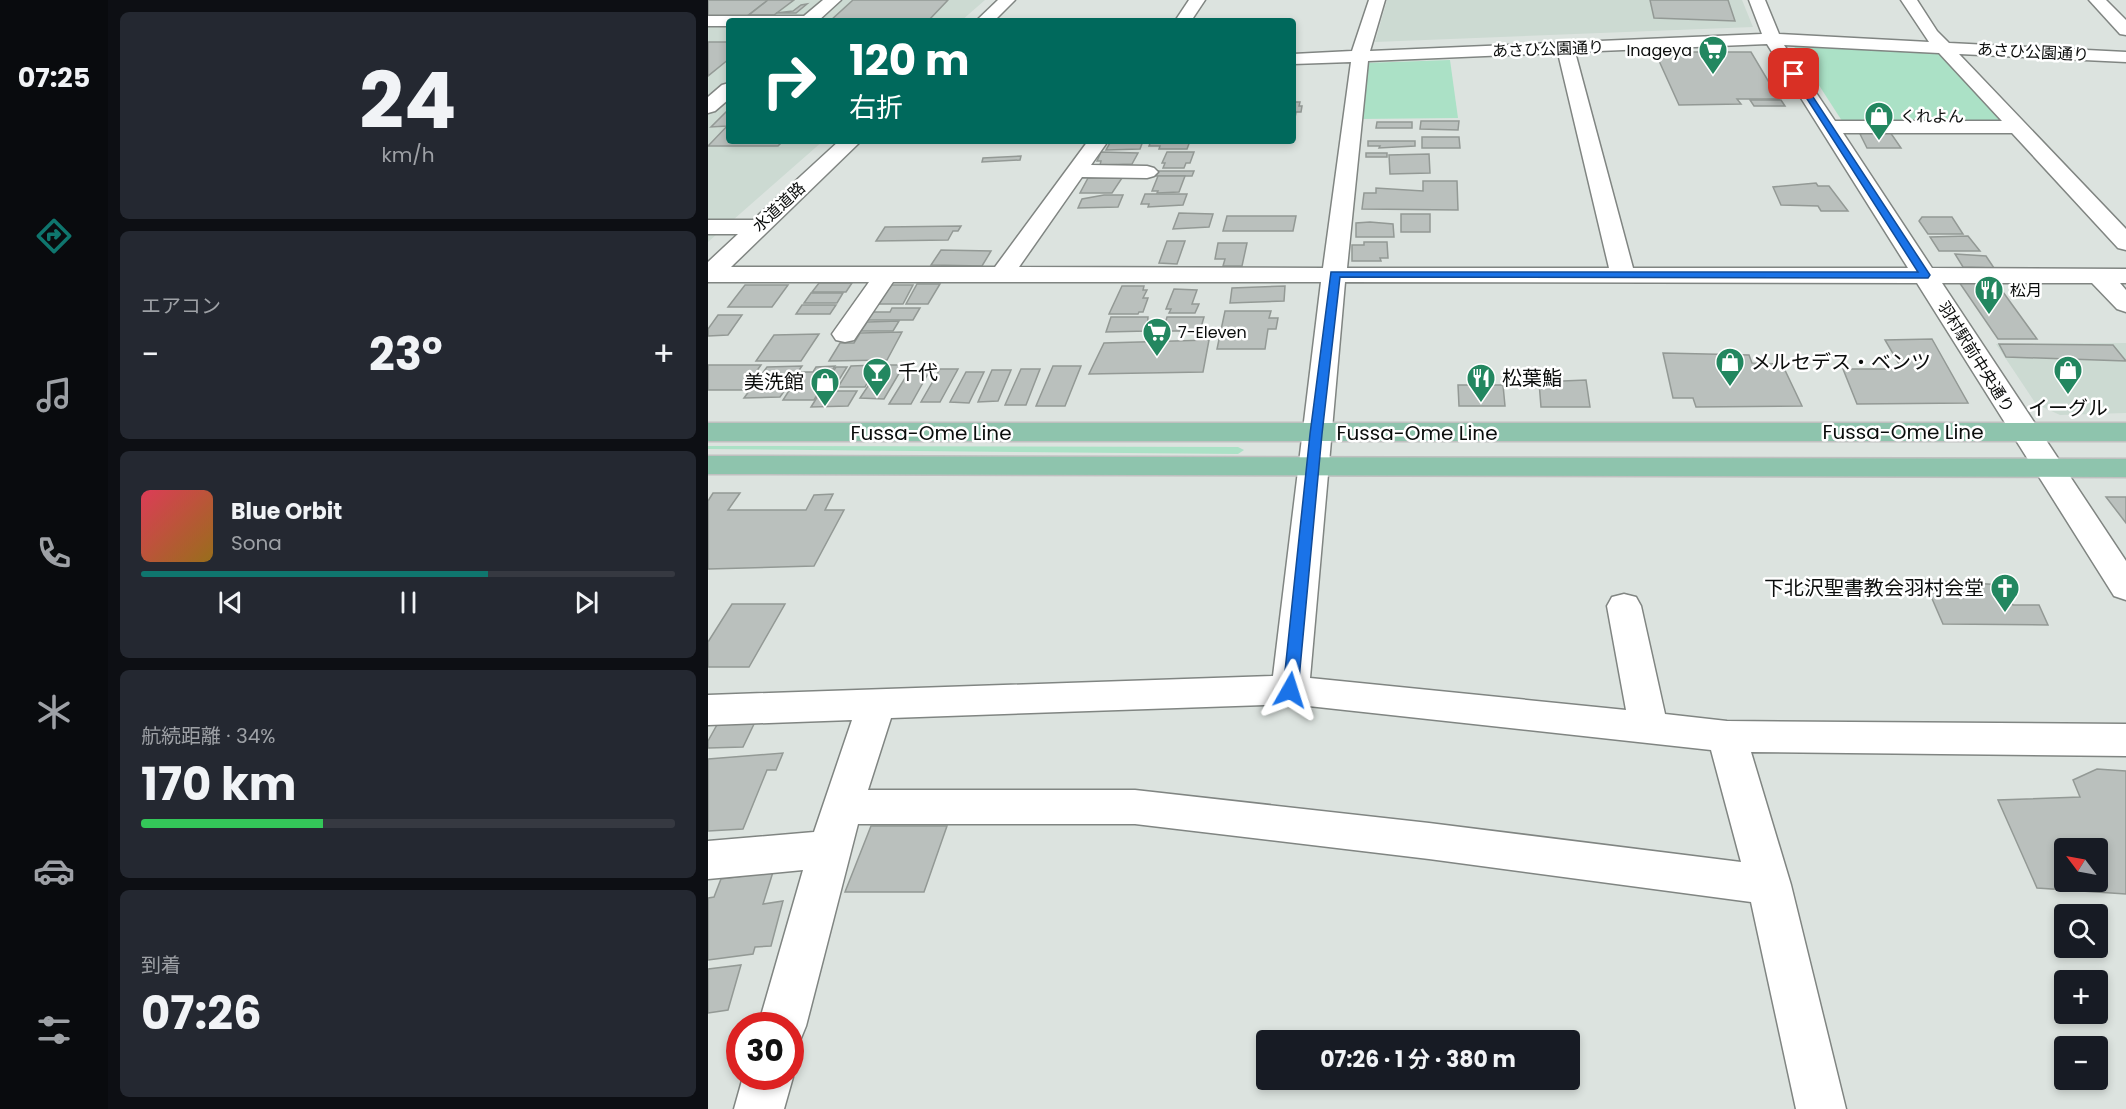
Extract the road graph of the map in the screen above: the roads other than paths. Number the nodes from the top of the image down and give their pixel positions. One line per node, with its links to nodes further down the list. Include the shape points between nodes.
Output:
1 (833, 0): 8 (street)
2 (1007, 0): 9 (street)
3 (1197, 0): 10 (street)
4 (1377, 0): 19 (street)
5 (1757, 0): 14 (street, 羽村駅前中央通り)
6 (1908, 0): 15 (street)
7 (2097, 0): 13 (street)
8 (812, 18)
9 (987, 18)
10 (1185, 18)
11 (708, 21): 12 (street)
12 (726, 21)
13 (2126, 30)
14 (1770, 33): 15 (street, あさひ公園通り); 18 (street, あさひ公園通り); 19 (street, あさひ公園通り); 24 (street, 羽村駅前中央通り)
15 (1938, 40): 16 (street, あさひ公園通り); 20 (street, あさひ公園通り); 25 (street)
16 (2126, 45)
17 (1296, 46): 19 (street, あさひ公園通り)
18 (1566, 48): 19 (street, あさひ公園通り); 37 (street)
19 (1362, 50): 21 (street, あさひ公園通り); 36 (street)
20 (2126, 57)
21 (1296, 59)
22 (726, 92): 23 (street)
23 (708, 107)
24 (1828, 127): 25 (street); 38 (street, 羽村駅前中央通り)
25 (2018, 127): 32 (street)
26 (848, 144): 31 (street, 水道道路)
27 (1096, 144): 29 (street)
28 (1149, 169): 29 (street)
29 (1076, 171): 35 (street)
30 (708, 227): 31 (street)
31 (758, 227): 33 (street, 水道道路)
32 (2126, 243)
33 (712, 268): 34 (street)
34 (886, 274): 35 (street); 42 (street)
35 (1002, 274): 36 (street)
36 (1335, 274): 37 (street); 46 (street)
37 (1623, 275): 38 (street)
38 (1924, 275): 39 (street); 44 (street, 羽村駅前中央通り)
39 (2098, 276): 40 (street); 41 (street)
40 (2126, 276)
41 (2126, 304)
42 (845, 334)
43 (708, 432): 46 (main road, Fussa-Ome Line)
44 (2024, 432): 45 (main road, Fussa-Ome Line); 46 (main road, Fussa-Ome Line); 49 (street, 羽村駅前中央通り)
45 (2126, 432)
46 (1316, 434): 48 (street)
47 (708, 465): 48 (main road, Fussa-Ome Line)
48 (1313, 466): 49 (main road, Fussa-Ome Line); 53 (street)
49 (2048, 468): 50 (main road, Fussa-Ome Line); 51 (street, 羽村駅前中央通り)
50 (2126, 468)
51 (2126, 588)
52 (1624, 606): 56 (street)
53 (1290, 690): 54 (street); 56 (street)
54 (876, 705): 55 (street); 59 (street)
55 (708, 711)
56 (1648, 726): 57 (street)
57 (1727, 736): 58 (street); 62 (street)
58 (2126, 740)
59 (842, 807): 60 (street); 62 (street, via 1135,807)
60 (831, 849): 61 (street); 63 (street)
61 (708, 861)
62 (1769, 885): 66 (street)
63 (786, 1012)
64 (764, 1090): 65 (street)
65 (759, 1109)
66 (1821, 1109)

